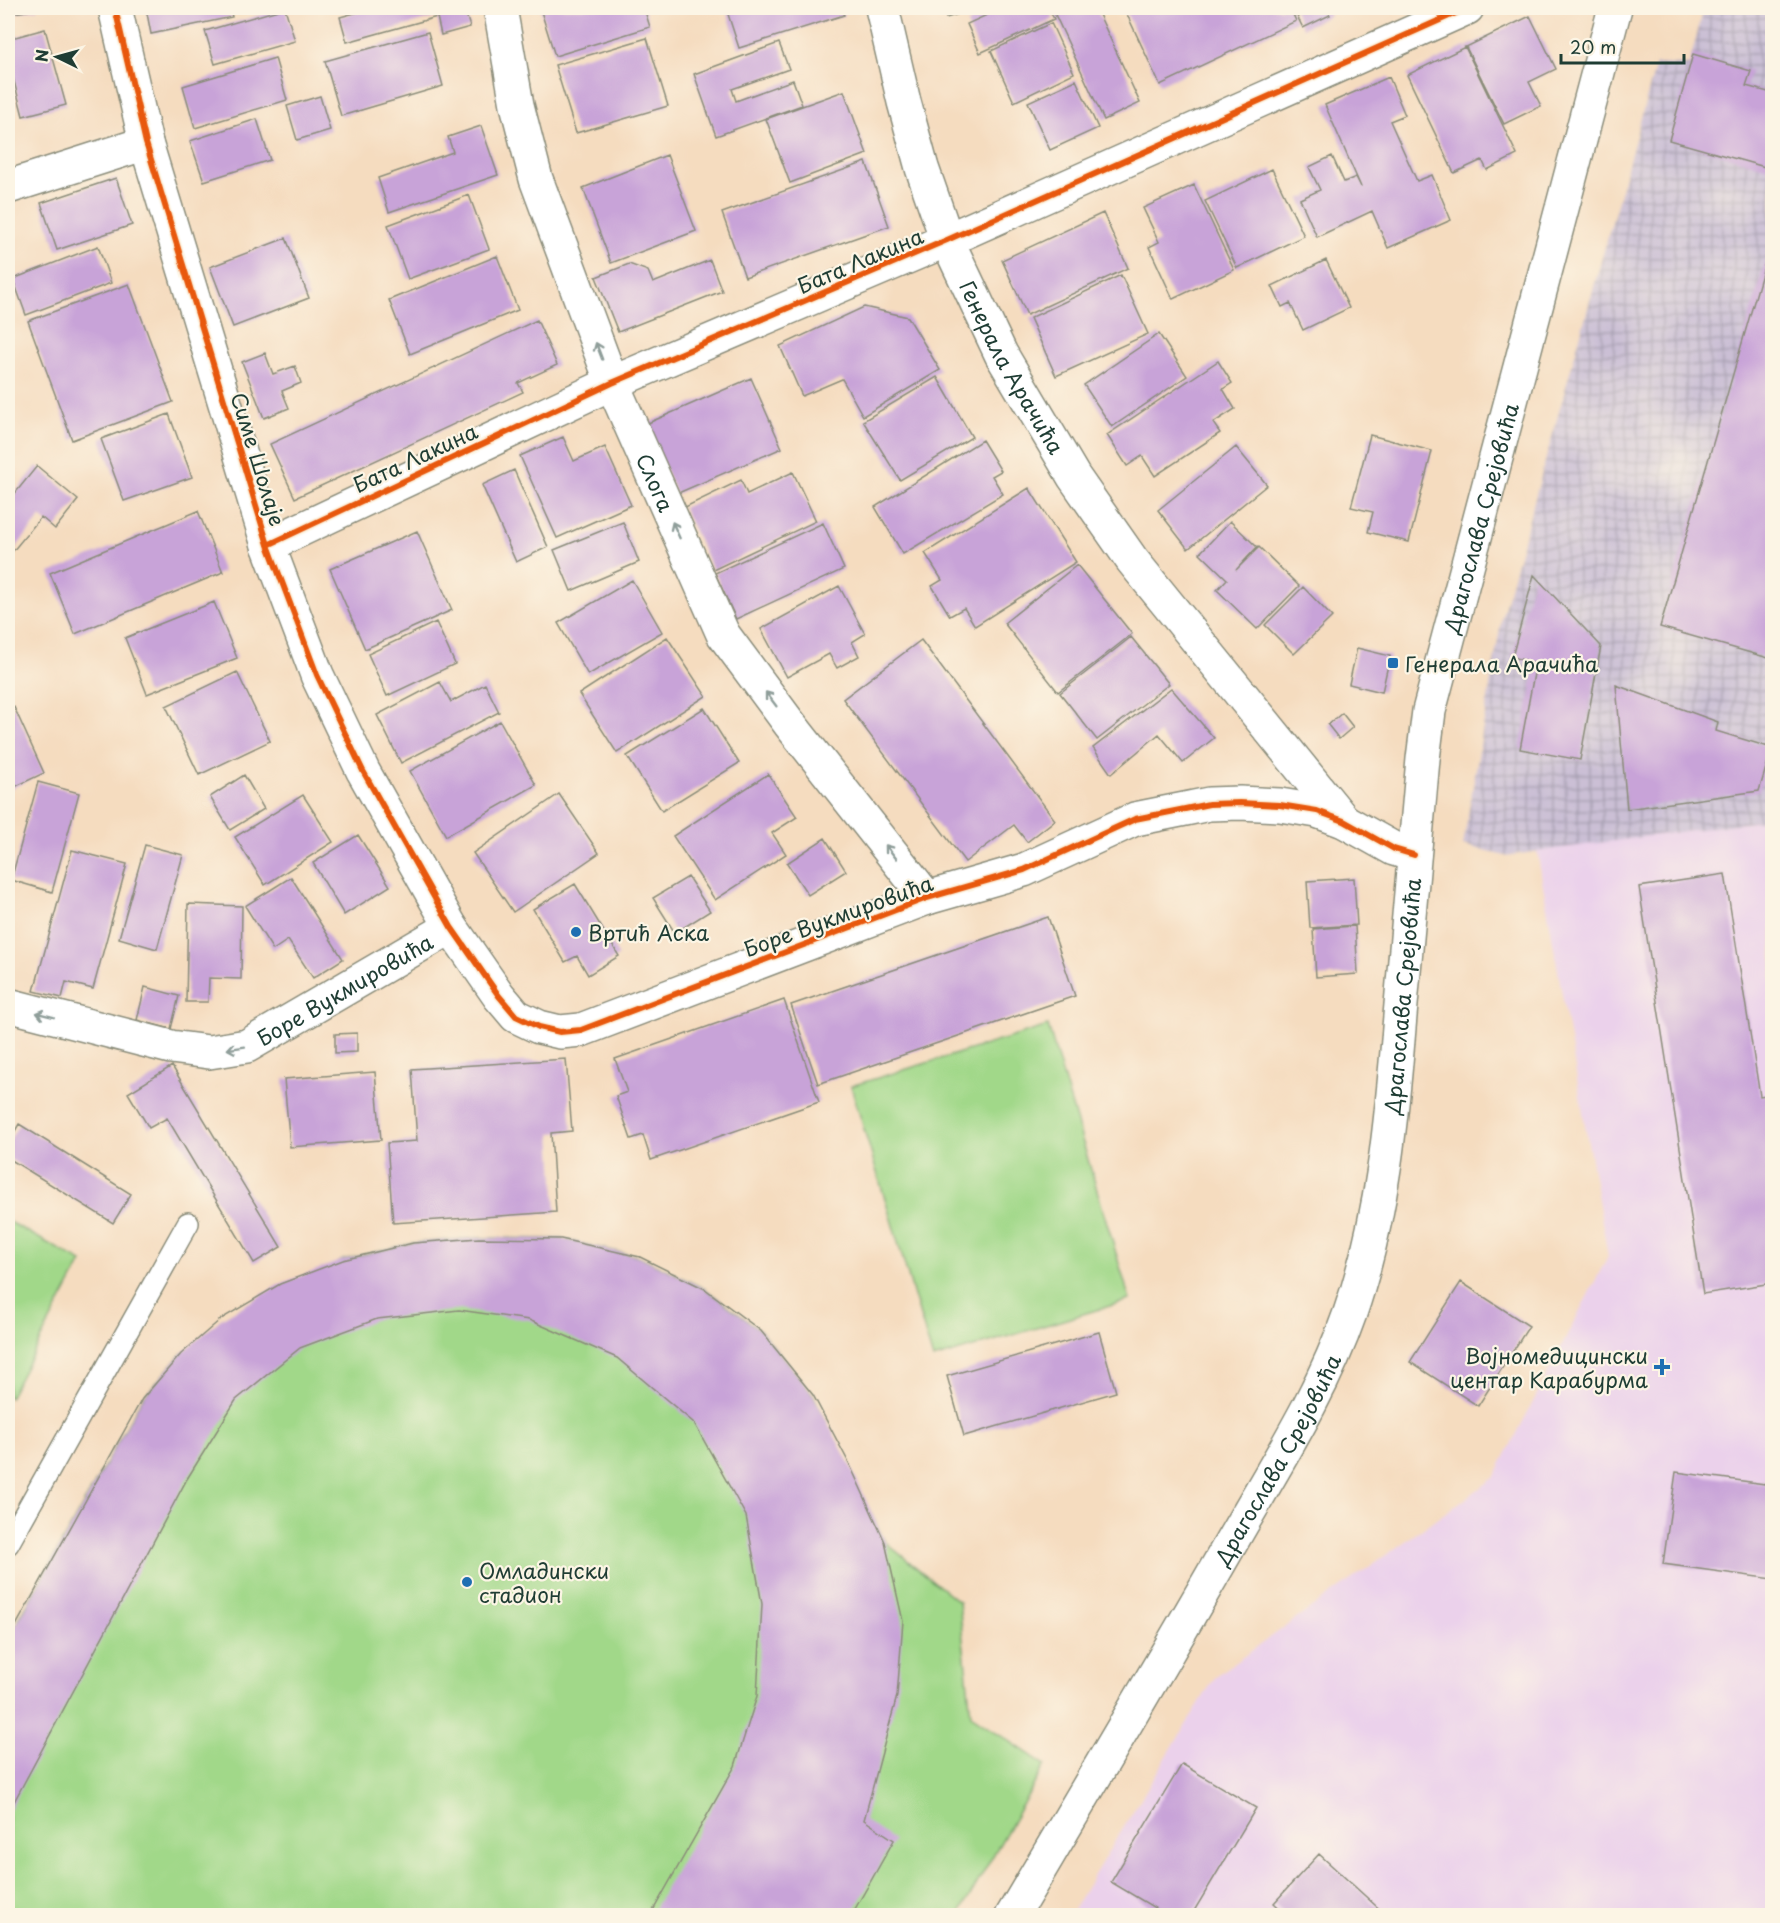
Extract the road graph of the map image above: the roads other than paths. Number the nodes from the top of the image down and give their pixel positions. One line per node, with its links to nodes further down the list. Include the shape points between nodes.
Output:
1 (115, 8): 6 (street, Симе Шолаје)
2 (500, 8): 9 (street, Слога, one-way to 2, via 536,178 517,105)
3 (882, 8): 8 (street, Генерала Арачића, via 913,135)
4 (1467, 8): 8 (street, Бата Лакина)
5 (1615, 8): 12 (street, Драгослава Срејовића, via 1433,693)
6 (146, 143): 7 (street); 10 (street, Симе Шолаје)
7 (8, 187)
8 (947, 240): 9 (street, Бата Лакина); 11 (street, Генерала Арачића, via 1001,354 1074,477 1132,560)
9 (612, 383): 10 (street, Бата Лакина); 13 (street, Слога, one-way to 9, via 723,634)
10 (268, 545): 14 (street, Симе Шолаје, via 317,675 363,771)
11 (1344, 821): 12 (street, Боре Вукмировића, via 1394,849); 13 (street, Боре Вукмировића, via 1317,811 1280,805 1193,807 1135,819 1024,870)
12 (1414, 855): 18 (street, Драгослава Срејовића, via 1382,1182 1364,1266 1337,1349 1212,1576)
13 (927, 898): 14 (street, Боре Вукмировића, via 580,1030 560,1032 516,1016)
14 (451, 927): 15 (street, Боре Вукмировића, one-way to 15, via 247,1046 209,1052 171,1047)
15 (8, 1005)
16 (188, 1223): 17 (lane)
17 (8, 1544)
18 (1012, 1916)

